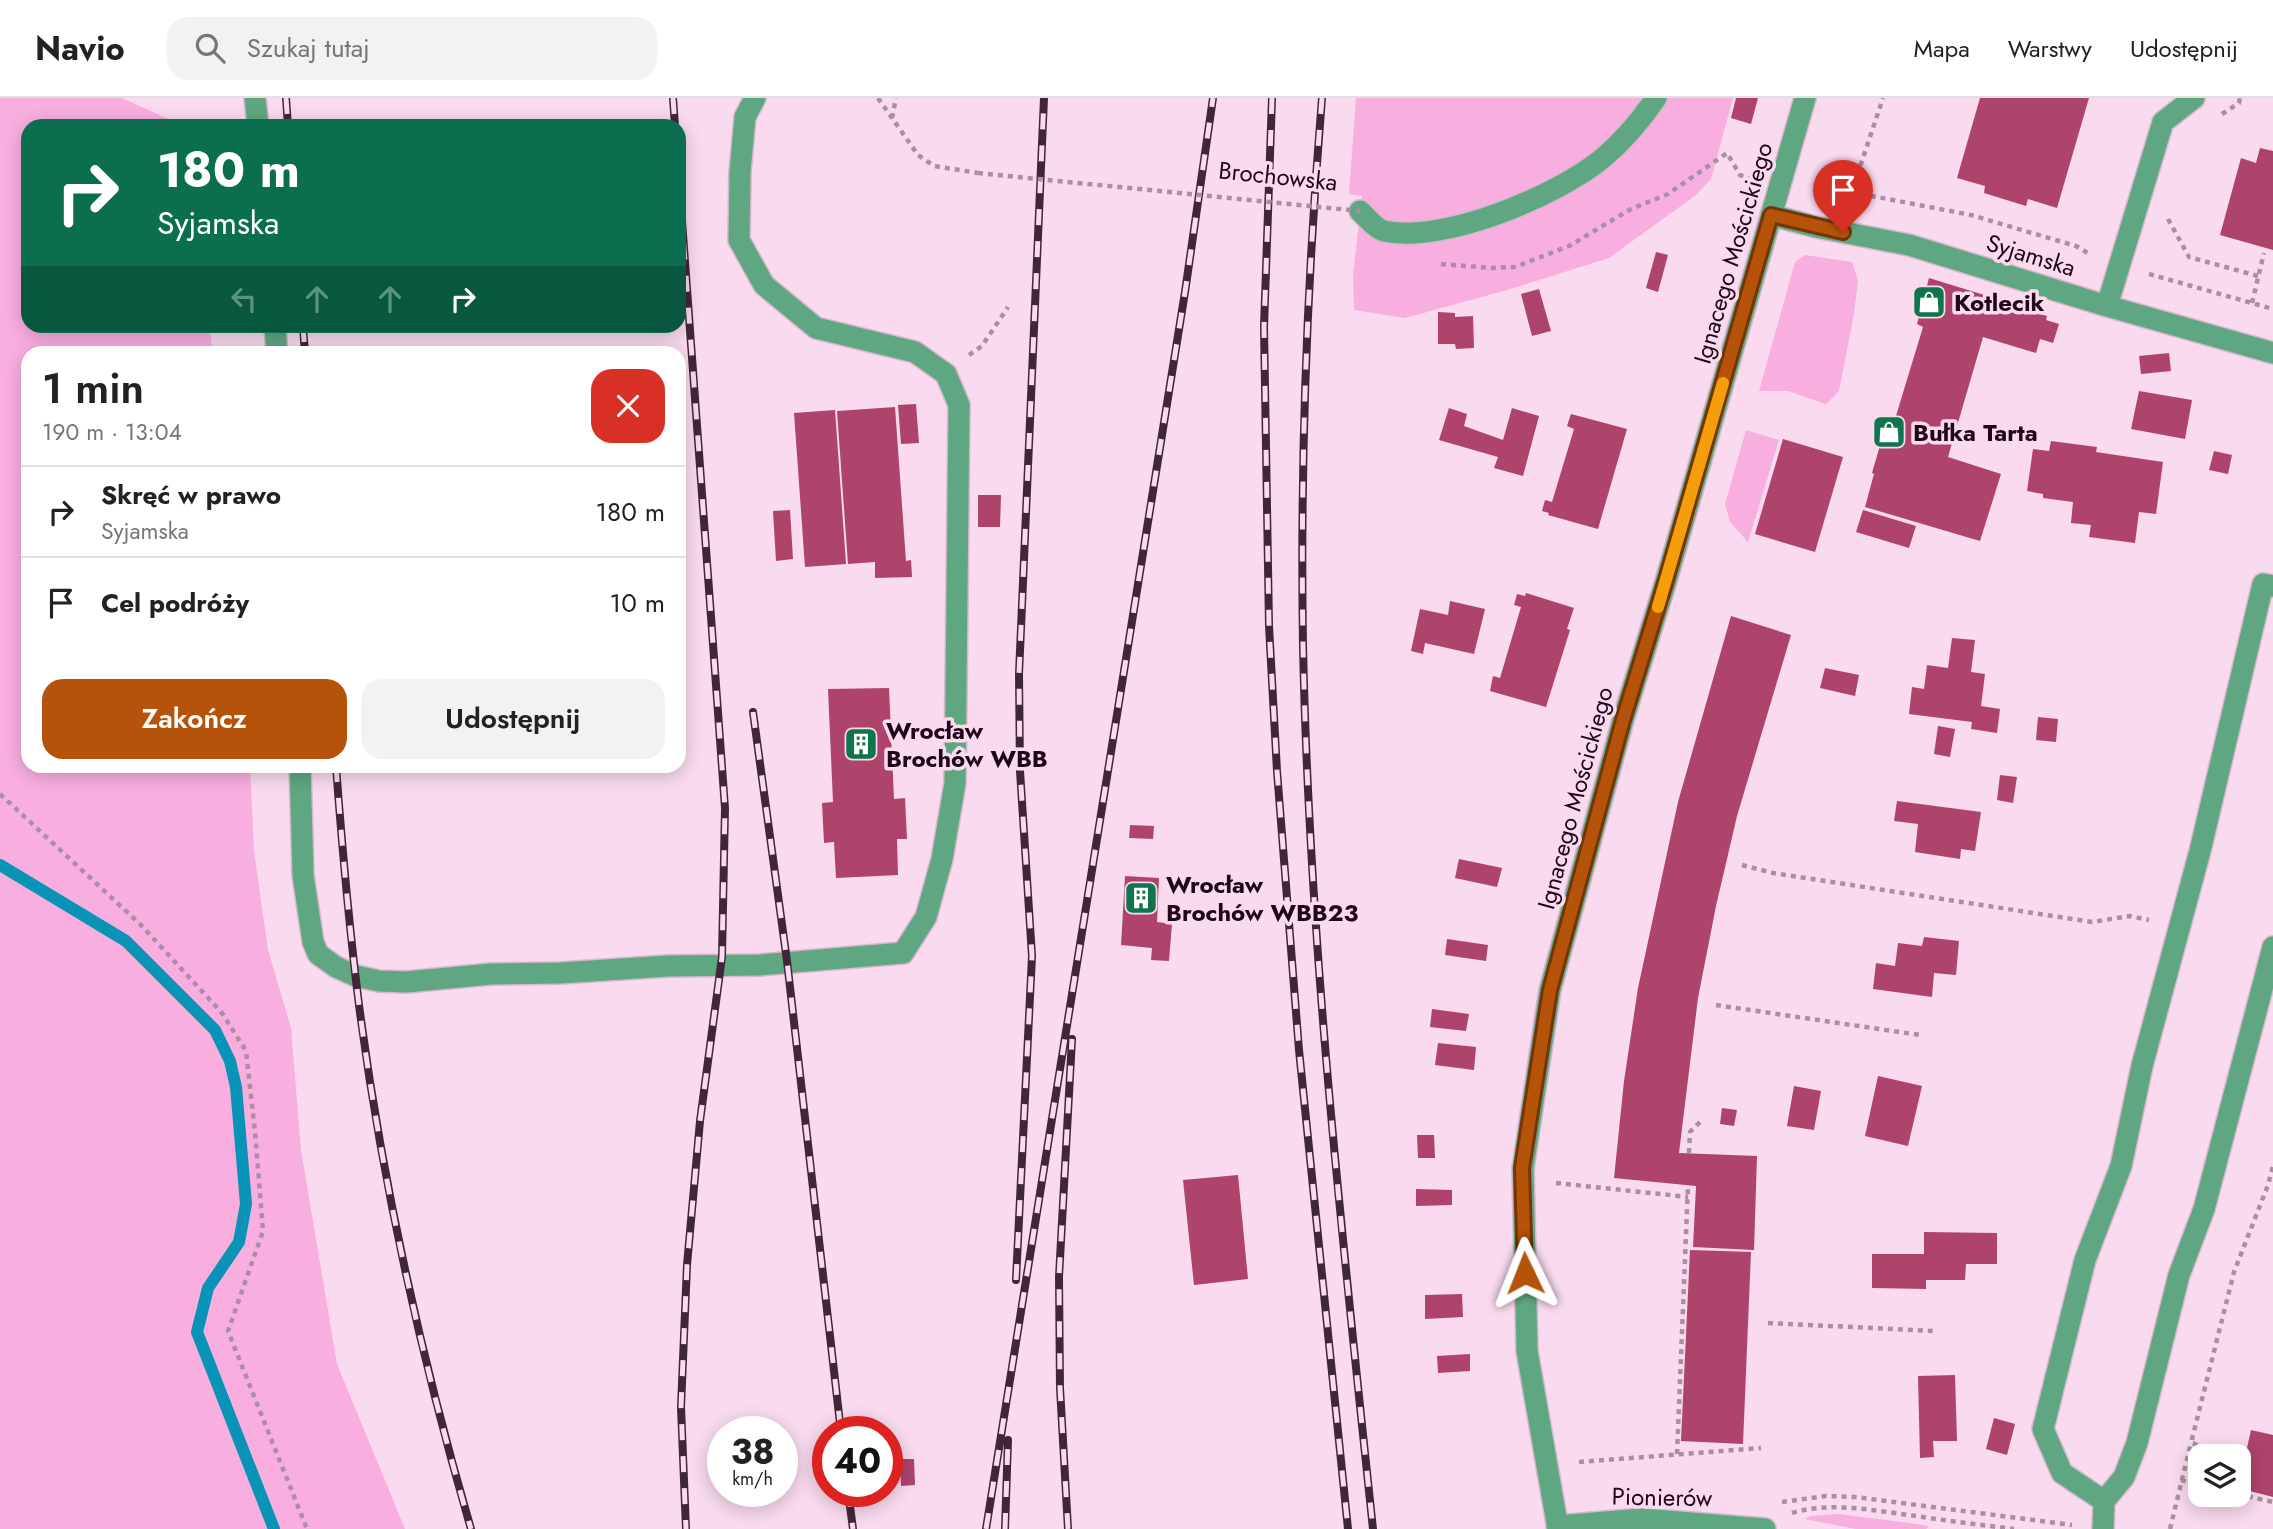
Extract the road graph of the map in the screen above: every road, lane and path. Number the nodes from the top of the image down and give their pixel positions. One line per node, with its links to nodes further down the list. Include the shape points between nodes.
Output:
1 (255, 98): 10 (street)
2 (755, 98): 26 (street, via 745,117 739,240 764,285 816,328 915,352)
3 (896, 98): 9 (path)
4 (1656, 98): 17 (street, Brochowska, via 1602,159 1536,200 1467,224)
5 (1805, 98): 11 (street, Ignacego Mościckiego)
6 (1883, 98): 12 (path)
7 (2194, 98): 19 (street, via 2163,122)
8 (880, 100): 9 (path, Brochowska)
9 (892, 118): 13 (path, Brochowska, bridge, via 918,155 933,166)
10 (257, 119)
11 (1779, 186): 14 (street, Ignacego Mościckiego); 17 (path, via 1740,175 1727,153 1668,194 1631,209 1569,246 1515,267 1431,263 1421,256)
12 (1852, 192): 16 (path); 19 (path, via 1971,215 2076,246)
13 (1360, 211): 17 (street, Brochowska, via 1381,231)
14 (1771, 215): 16 (street, Syjamska); 59 (street, Ignacego Mościckiego, via 1623,720 1550,990 1522,1168 1527,1351)
15 (2166, 215): 20 (path, via 2189,257)
16 (1843, 232): 22 (street, Syjamska, via 1909,245)
17 (1415, 233)
18 (2264, 253): 20 (path)
19 (2120, 265): 21 (path); 22 (street)
20 (2258, 276): 21 (path)
21 (2252, 303): 24 (path)
22 (2107, 306): 25 (street, Syjamska)
23 (1008, 307): 26 (path, via 982,346)
24 (2273, 309)
25 (2273, 353)
26 (946, 374): 28 (street, via 959,405 955,783 926,916 903,953 760,965 537,972 406,982 356,976 318,954 313,942 303,875)
27 (2273, 586): 31 (street, via 2263,584)
28 (300, 773)
29 (0, 794): 60 (path, via 141,925 222,1013 246,1051 263,1231 228,1331)
30 (1742, 865): 31 (path, via 2092,922 2130,916)
31 (2179, 927): 55 (street, via 2122,1166 2085,1261 2043,1429 2062,1473)
32 (2273, 947): 55 (street, via 2204,1209 2179,1275 2137,1443 2124,1477)
33 (1716, 1005): 34 (path)
34 (1920, 1035)
35 (1700, 1122): 36 (path, via 1690,1132)
36 (1689, 1153)
37 (2273, 1166): 45 (path, via 2234,1272)
38 (1557, 1172): 39 (path)
39 (1556, 1183): 41 (path); 42 (path)
40 (1688, 1186): 42 (path)
41 (1555, 1196)
42 (1688, 1197): 49 (path)
43 (1768, 1322): 44 (path)
44 (1934, 1331)
45 (2191, 1443): 46 (path); 52 (path)
46 (2195, 1444)
47 (1761, 1448): 49 (path)
48 (1576, 1450): 50 (path)
49 (1677, 1454): 50 (path)
50 (1578, 1462): 51 (path)
51 (1581, 1474)
52 (2181, 1480): 53 (path); 64 (path)
53 (2188, 1482)
54 (2251, 1497): 56 (path)
55 (2104, 1501): 63 (street)
56 (2273, 1502)
57 (1772, 1503): 63 (path, via 1855,1497)
58 (1740, 1526): 59 (street, Pionierów, via 1642,1519); 61 (street, Pionierów); 62 (path, via 1826,1508)
59 (1557, 1527)
60 (307, 1529)
61 (1765, 1529)
62 (2014, 1529)
63 (2103, 1529)
64 (2170, 1529)

